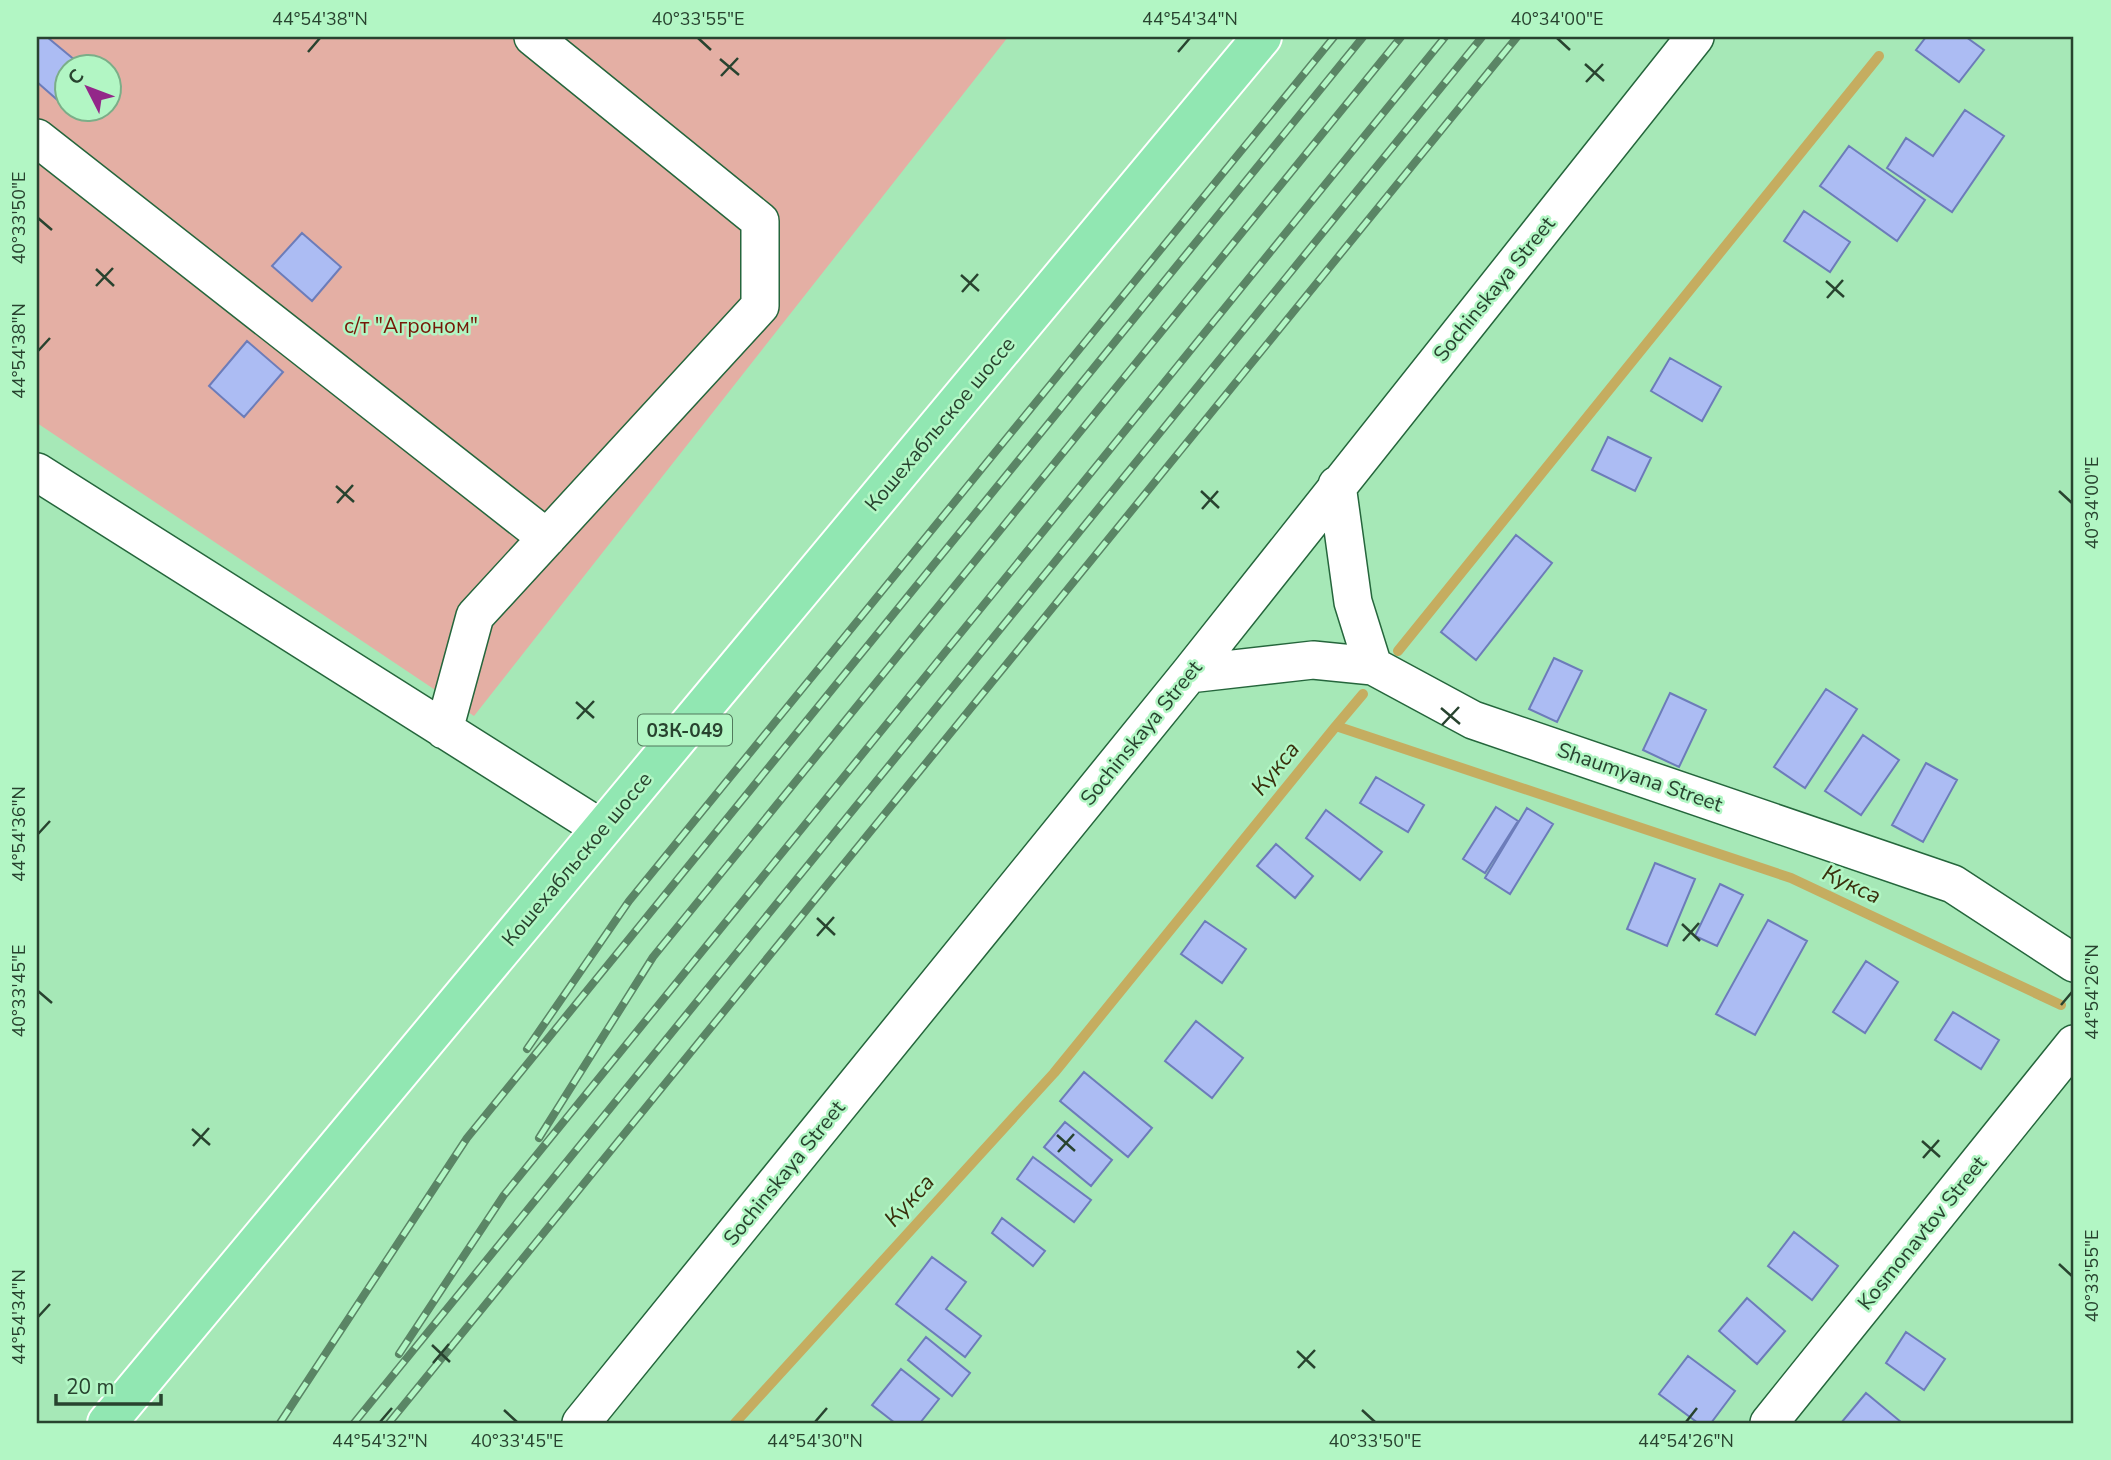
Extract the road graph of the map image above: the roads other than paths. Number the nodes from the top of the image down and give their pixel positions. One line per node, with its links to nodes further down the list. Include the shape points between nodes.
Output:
1 (533, 37): 7 (street, via 760,221 760,306)
2 (1262, 37): 11 (main road, Кошехабльское шоссе / 03К-049)
3 (1695, 37): 6 (street, Sochinskaya Street)
4 (37, 138): 7 (street)
5 (37, 472): 10 (street)
6 (1337, 485): 8 (street, via 1353,602); 9 (street, Sochinskaya Street)
7 (547, 538): 10 (street, via 475,616)
8 (1373, 666): 9 (street, via 1313,660); 12 (street, Shaumyana Street, via 1473,720 1953,884)
9 (1189, 674): 15 (street, Sochinskaya Street)
10 (444, 730): 11 (street)
11 (602, 829): 14 (main road, Кошехабльское шоссе / 03К-049)
12 (2074, 963)
13 (2074, 1044): 16 (street, Kosmonavtov Street)
14 (107, 1423)
15 (581, 1423)
16 (1769, 1423)

